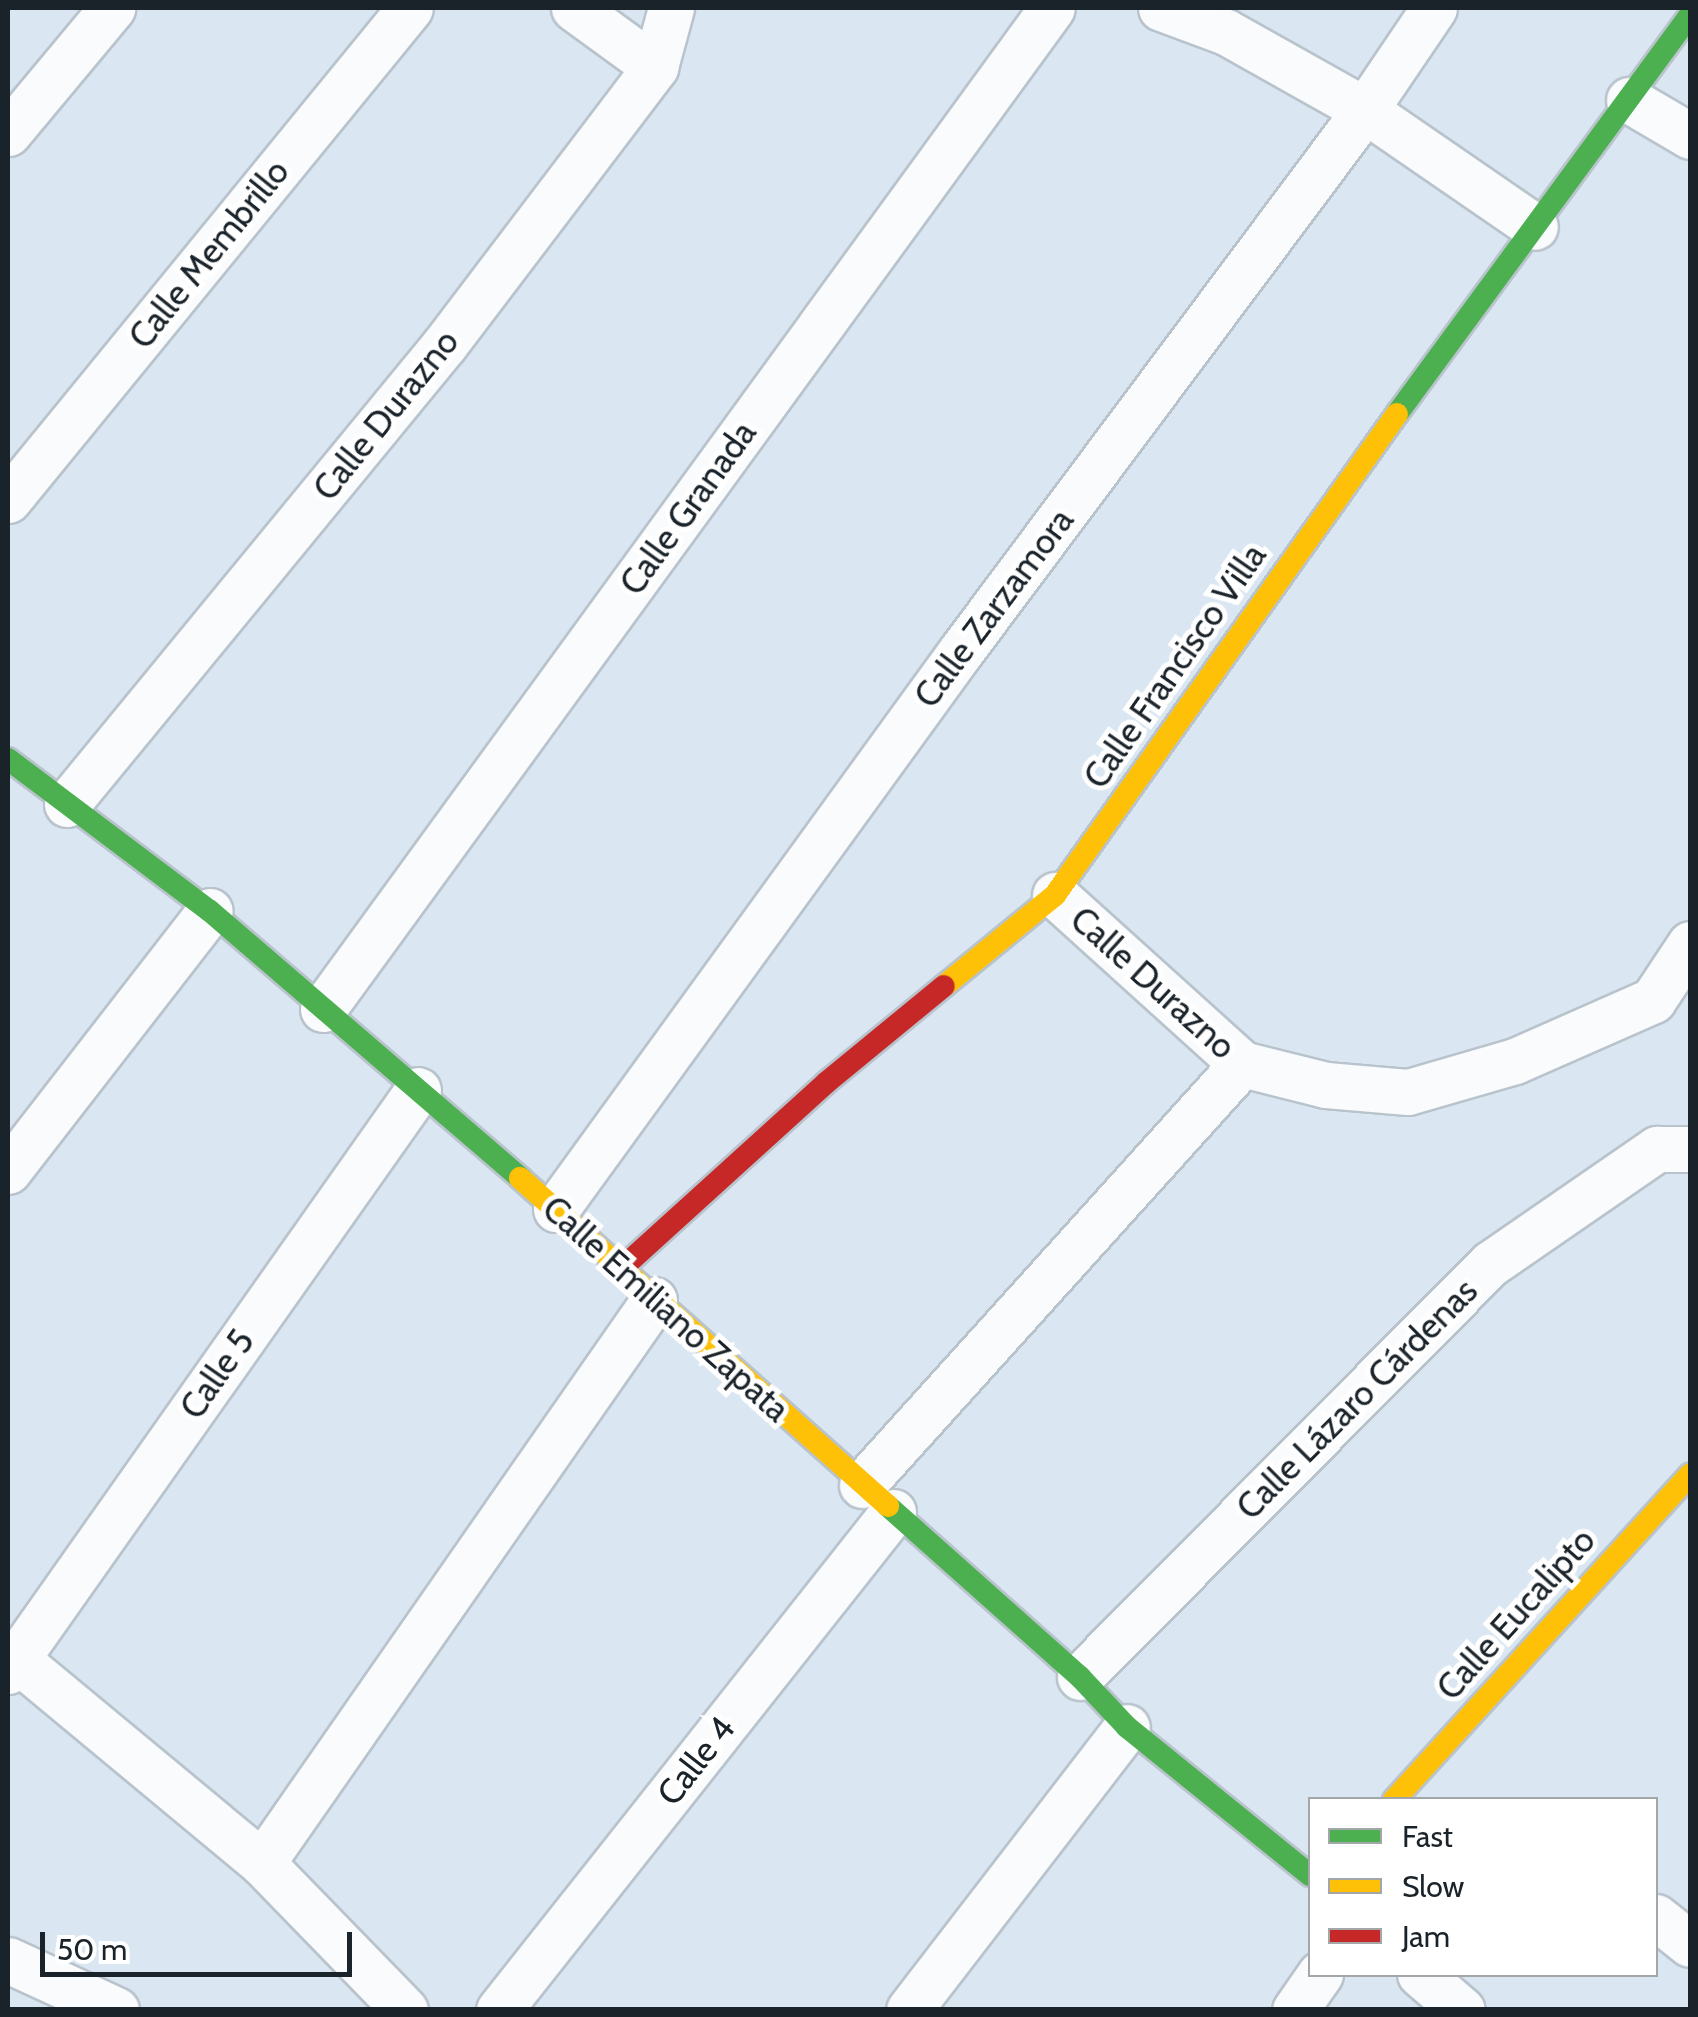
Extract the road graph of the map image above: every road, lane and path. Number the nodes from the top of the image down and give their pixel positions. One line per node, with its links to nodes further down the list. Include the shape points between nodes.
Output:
1 (112, 8): 12 (street)
2 (410, 8): 15 (street, Calle Membrillo)
3 (574, 8): 9 (street)
4 (671, 8): 9 (street, Calle Durazno)
5 (1052, 8): 21 (street, Calle Granada)
6 (1162, 8): 11 (street, via 1226,32)
7 (1434, 8): 11 (street, Calle Zarzamora)
8 (1690, 15): 10 (main road, Calle Francisco Villa)
9 (655, 67): 17 (street, Calle Durazno, via 445,344)
10 (1629, 100): 13 (street); 14 (main road, Calle Francisco Villa)
11 (1365, 110): 14 (street); 26 (street, Calle Zarzamora)
12 (8, 133)
13 (1690, 136)
14 (1535, 227): 18 (main road, Calle Francisco Villa)
15 (8, 500)
16 (12, 771): 17 (main road, Calle Emiliano Zapata)
17 (68, 804): 19 (main road, Calle Emiliano Zapata)
18 (1055, 895): 22 (street, Calle Durazno); 27 (main road, Calle Francisco Villa, via 828,1082)
19 (210, 912): 21 (main road, Calle Emiliano Zapata); 25 (street)
20 (1690, 944): 22 (street, Calle Durazno, via 1653,1000 1515,1061 1408,1092 1326,1085)
21 (324, 1009): 23 (main road, Calle Emiliano Zapata)
22 (1242, 1064): 30 (street, Calle 4)
23 (418, 1090): 26 (main road, Calle Emiliano Zapata); 31 (street, Calle 5)
24 (1674, 1149): 32 (street, Calle Lázaro Cárdenas, via 1490,1264)
25 (8, 1172)
26 (556, 1209): 27 (main road, Calle Emiliano Zapata)
27 (622, 1268): 28 (main road, Calle Emiliano Zapata)
28 (654, 1300): 30 (main road, Calle Emiliano Zapata); 35 (street)
29 (1690, 1476): 34 (main road, Calle Eucalipto)
30 (878, 1498): 32 (main road, Calle Emiliano Zapata); 44 (street, Calle 4)
31 (10, 1661): 35 (street)
32 (1080, 1678): 33 (main road, Calle Emiliano Zapata)
33 (1127, 1727): 36 (main road, Calle Emiliano Zapata); 45 (street)
34 (1397, 1797)
35 (262, 1863): 43 (street)
36 (1308, 1873)
37 (1658, 1919): 38 (street)
38 (1690, 1944)
39 (8, 1960): 42 (street)
40 (1318, 1977): 46 (street)
41 (1424, 1977): 47 (street)
42 (103, 2006)
43 (405, 2010)
44 (499, 2010)
45 (909, 2010)
46 (1294, 2010)
47 (1462, 2010)

